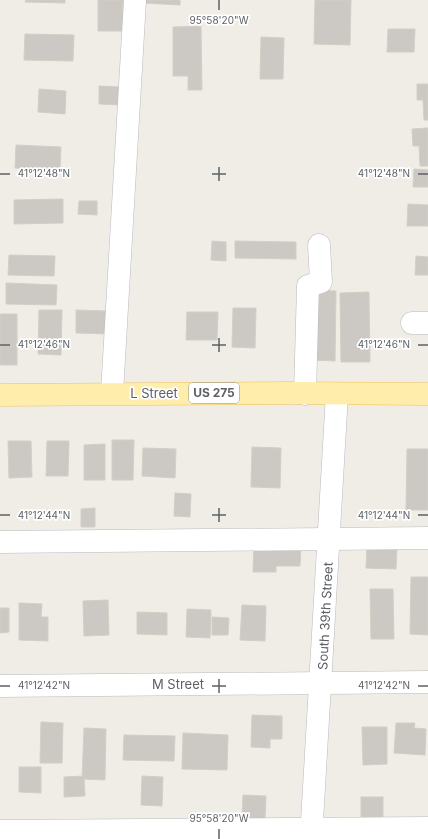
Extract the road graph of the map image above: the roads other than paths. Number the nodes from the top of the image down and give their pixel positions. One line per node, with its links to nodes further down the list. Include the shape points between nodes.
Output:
1 (135, 0): 3 (street)
2 (319, 245): 4 (street, via 321,282 308,286)
3 (112, 393): 4 (main road, L Street / US 275); 7 (main road, L Street / US 275)
4 (305, 394): 5 (main road, L Street / US 275)
5 (338, 394): 6 (main road, L Street / US 275); 8 (street, South 39th Street)
6 (428, 394)
7 (0, 395)
8 (329, 538): 9 (street); 10 (street); 12 (street, South 39th Street)
9 (428, 538)
10 (0, 542)
11 (428, 682): 12 (street, M Street)
12 (321, 683): 13 (street, M Street); 16 (street, South 39th Street)
13 (0, 686)
14 (428, 828): 16 (street)
15 (0, 831): 16 (street)
16 (312, 834)

